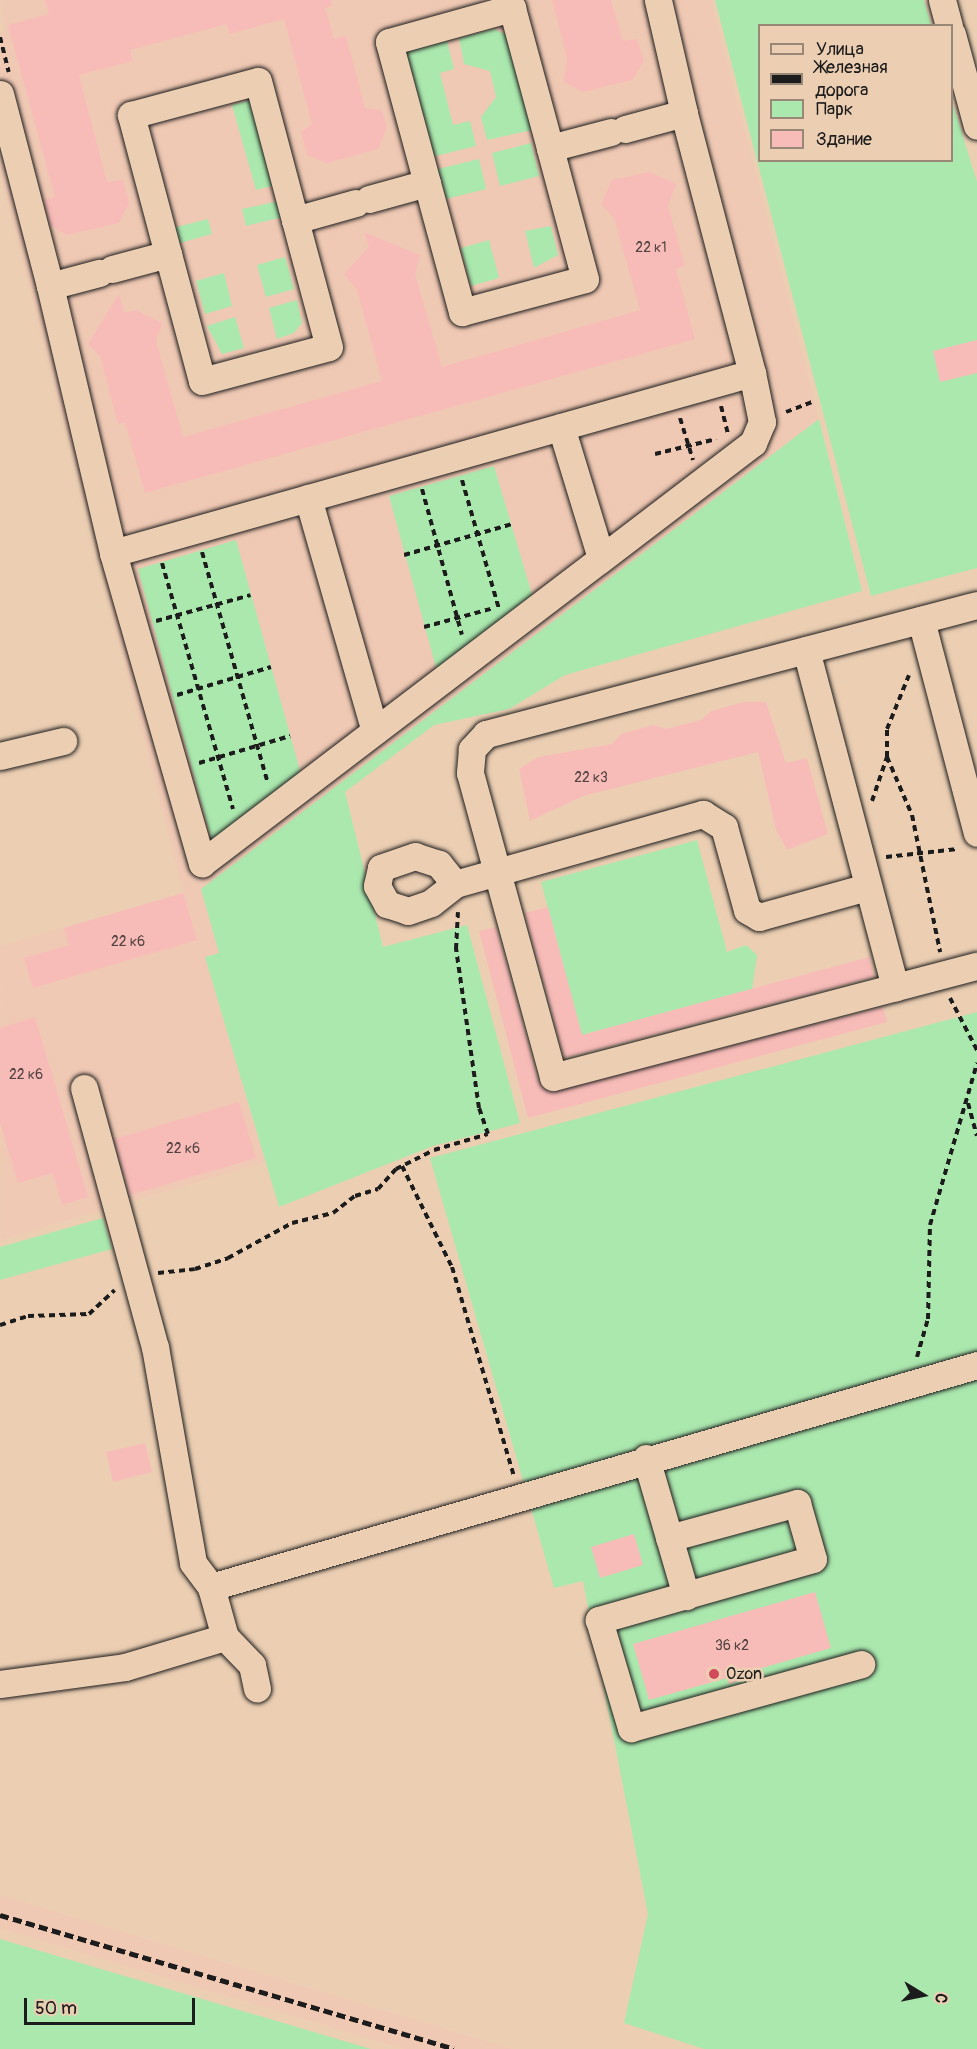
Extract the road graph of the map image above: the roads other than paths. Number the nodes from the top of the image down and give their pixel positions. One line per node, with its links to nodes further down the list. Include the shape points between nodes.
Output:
1 (658, 0): 6 (street)
2 (942, 0): 3 (street)
3 (948, 24)
4 (953, 41): 7 (street)
5 (5, 88): 12 (street)
6 (684, 112): 8 (street); 13 (street)
7 (977, 126)
8 (550, 148): 9 (street, via 585,279 462,312); 9 (street, via 512,8 389,42)
9 (427, 183): 10 (street)
10 (295, 220): 11 (street, via 329,347 202,381); 11 (street, via 258,81 131,115)
11 (168, 254): 12 (street)
12 (50, 286): 16 (street)
13 (752, 373): 14 (street); 17 (street, via 762,422 753,442 731,446 701,482)
14 (561, 427): 15 (street); 17 (street)
15 (308, 498): 16 (street); 21 (street)
16 (113, 553): 21 (street, via 202,863)
17 (601, 558): 21 (street, via 502,619 470,660)
18 (977, 605): 19 (street)
19 (921, 620): 20 (street); 24 (street)
20 (806, 650): 25 (street, via 486,734 472,749 470,773); 26 (street)
21 (375, 731)
22 (63, 741): 23 (street)
23 (0, 756)
24 (971, 841)
25 (498, 870): 26 (street, via 703,814 724,826 747,910 759,917); 27 (street); 29 (street, via 553,1077)
26 (864, 874): 29 (street)
27 (455, 884)
28 (977, 966): 29 (street)
29 (895, 987)
30 (84, 1088): 34 (street, via 138,1276 165,1396 193,1563)
31 (977, 1365): 32 (street)
32 (646, 1458): 33 (street); 34 (street)
33 (669, 1538): 35 (street); 35 (street, via 797,1503 813,1559)
34 (211, 1587): 36 (street)
35 (686, 1596): 37 (street, via 599,1620 631,1728 818,1663)
36 (225, 1637): 38 (street, via 125,1667); 39 (street, via 252,1665)
37 (861, 1664)
38 (0, 1684)
39 (257, 1688)

